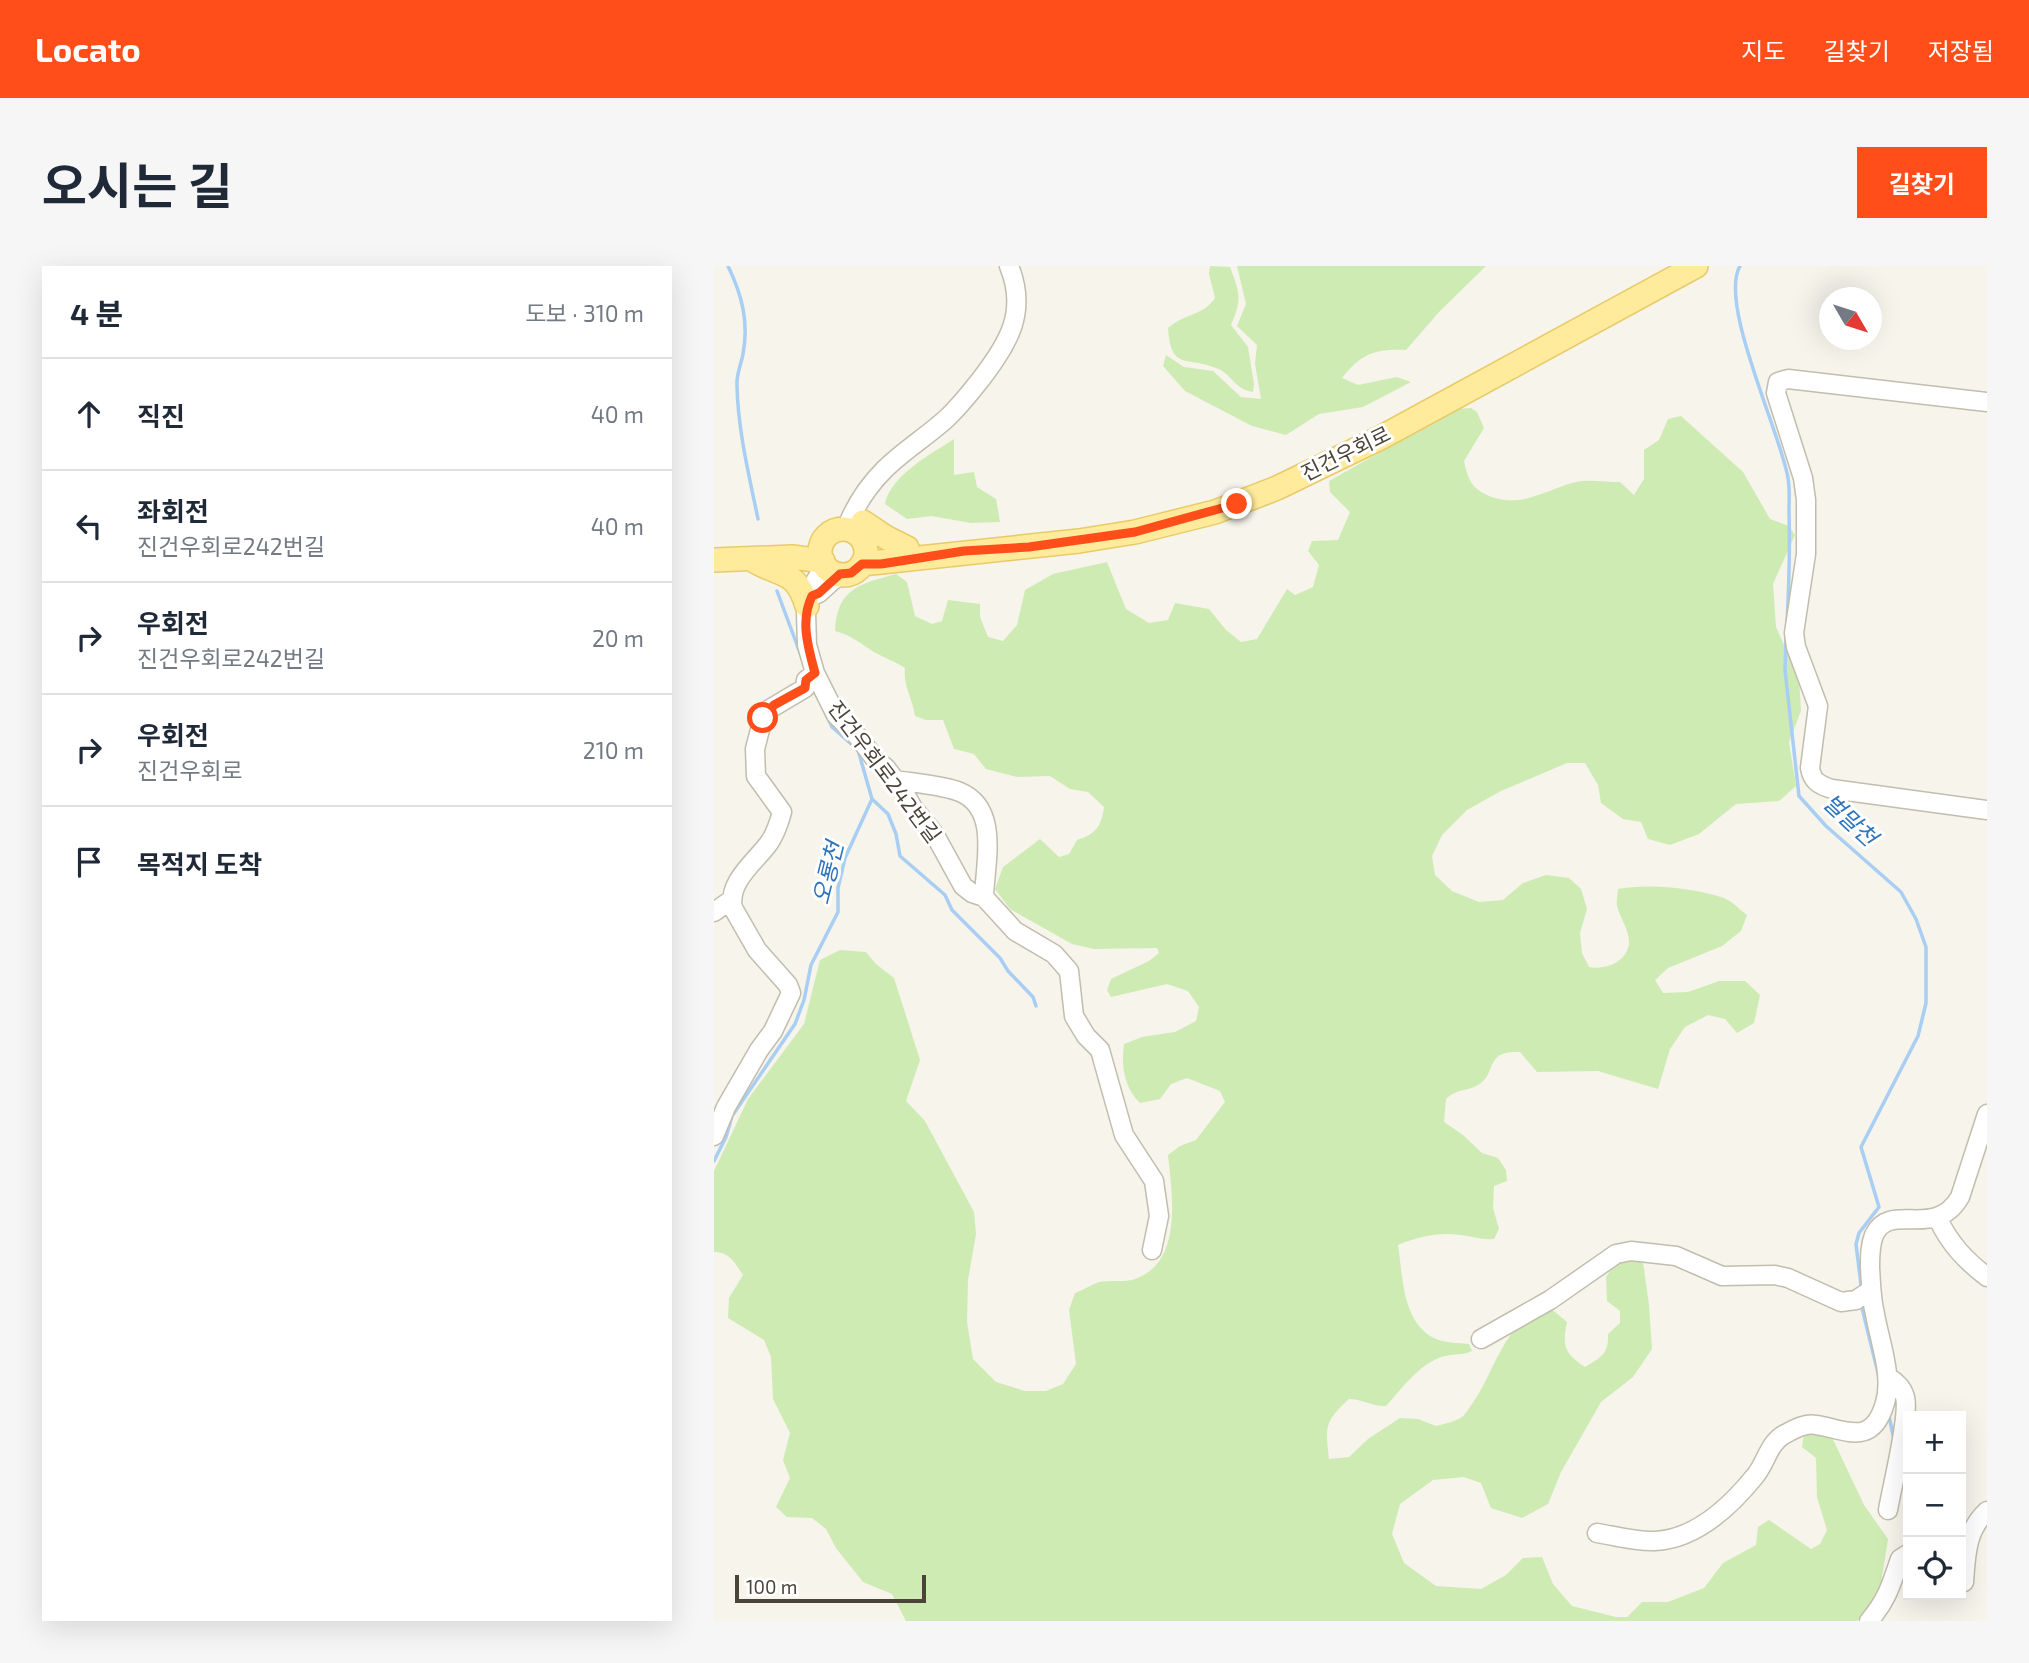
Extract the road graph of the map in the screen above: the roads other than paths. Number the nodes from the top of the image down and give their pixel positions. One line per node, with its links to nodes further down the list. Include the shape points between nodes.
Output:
1 (1009, 266): 4 (street, via 1016,306 1008,342 964,401 882,471 866,494)
2 (1696, 266): 5 (main road, 진건우회로, via 1382,437 1277,488 1215,512 1135,532)
3 (1987, 402): 13 (street, via 1788,379 1778,382 1776,393 1806,500 1807,554 1794,633 1818,706 1812,778 1832,789)
4 (852, 533): 5 (main road, 진건우회로, via 885,547); 6 (main road, via 761,551); 8 (main road, via 866,549); 9 (main road, via 820,551)
5 (964, 551): 8 (main road, 진건우회로)
6 (750, 559): 7 (main road); 9 (main road, via 792,557); 10 (main road, via 791,578)
7 (714, 561)
8 (862, 564): 9 (main road, 진건우회로, via 851,573)
9 (829, 567): 10 (street, 진건우회로242번길, via 813,585)
10 (809, 601): 11 (street, 진건우회로242번길, via 805,620)
11 (812, 676): 12 (street, 진건우회로242번길, via 836,715); 15 (street, via 805,688 774,705 763,718 755,749 756,776 782,812 769,844 745,871)
12 (895, 779): 14 (street, 진건우회로242번길, via 963,886); 14 (street, via 960,792 983,811 987,829)
13 (1987, 810)
14 (984, 897): 20 (street, 진건우회로242번길, via 1015,931 1054,954 1069,971 1074,1016 1100,1050 1124,1135 1154,1181 1159,1216)
15 (731, 901): 16 (street); 18 (street, via 757,950 791,993)
16 (714, 912)
17 (1987, 1114): 19 (street, via 1960,1197 1954,1208)
18 (714, 1136)
19 (1938, 1219): 21 (street, via 1956,1250); 22 (street, via 1896,1220 1876,1231 1870,1251)
20 (1152, 1251)
21 (1987, 1277)
22 (1871, 1290): 23 (street, via 1856,1300 1841,1302 1788,1278 1722,1276 1676,1256 1631,1251 1616,1254 1550,1300); 24 (street)
23 (1481, 1339)
24 (1888, 1377): 25 (street, via 1903,1390 1906,1409); 27 (street, via 1884,1405 1872,1426 1853,1434 1805,1425 1782,1436 1746,1486 1716,1516 1685,1535 1654,1541)
25 (1888, 1510)
26 (1987, 1511): 29 (street, via 1968,1541)
27 (1597, 1533)
28 (1903, 1557): 30 (street, via 1883,1604)
29 (1966, 1562)
30 (1869, 1621)

